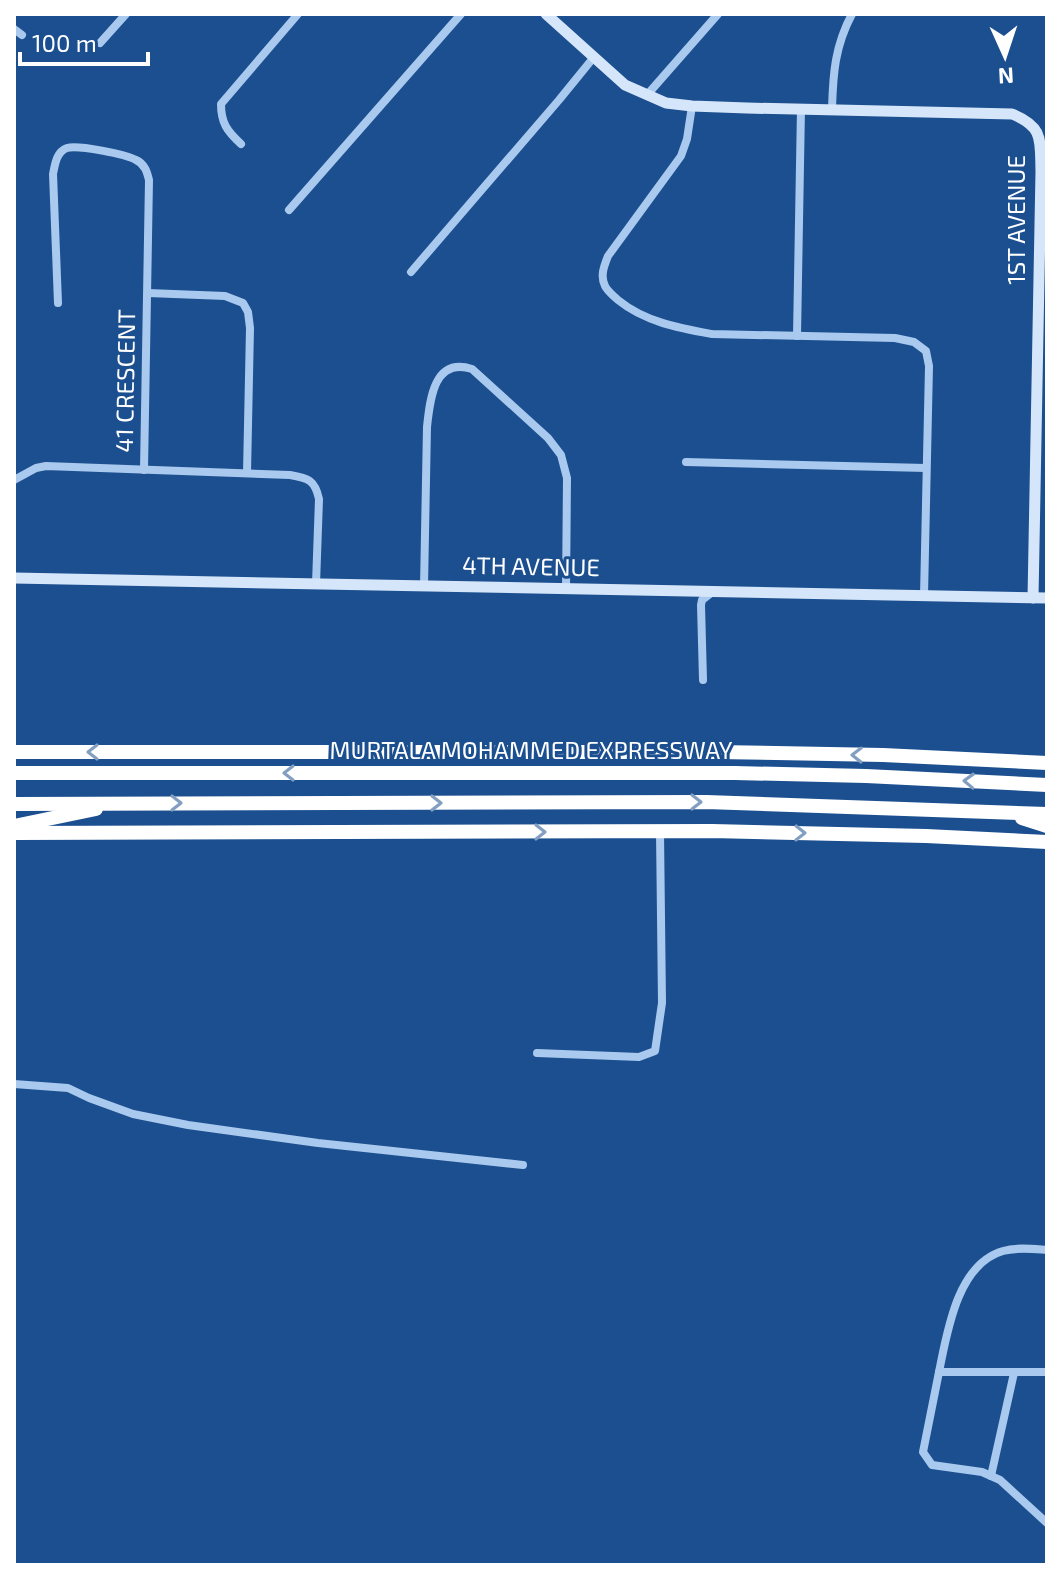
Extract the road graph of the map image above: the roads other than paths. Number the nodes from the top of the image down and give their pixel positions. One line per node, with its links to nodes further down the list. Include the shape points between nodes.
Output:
1 (126, 14): 9 (street)
2 (298, 14): 15 (street, via 221,104 224,127)
3 (461, 14): 16 (street)
4 (718, 14): 11 (street)
5 (852, 14): 14 (street, via 836,56)
6 (548, 15): 10 (street, 1ST AVENUE)
7 (14, 29): 8 (street)
8 (22, 35)
9 (100, 43)
10 (594, 57): 11 (street, 1ST AVENUE, via 625,85); 18 (street)
11 (647, 95): 12 (street, 1ST AVENUE)
12 (692, 106): 13 (street, 1ST AVENUE); 21 (street, via 681,156 608,256 605,287 626,306 684,329)
13 (801, 108): 14 (street, 1ST AVENUE); 21 (street)
14 (832, 109): 17 (street, 1ST AVENUE, via 1012,114 1028,120 1040,148)
15 (241, 144)
16 (289, 210)
17 (1043, 257): 22 (street, 1ST AVENUE)
18 (411, 272)
19 (148, 293): 20 (street, 41 CRESCENT, via 146,169 136,160 108,152 67,148 59,154 53,174); 26 (street, 41 CRESCENT); 27 (street, 41 CRESCENT, via 225,296 243,303 248,312)
20 (58, 303)
21 (797, 336): 25 (street, via 895,338 926,351)
22 (1042, 357): 24 (street, 1ST AVENUE)
23 (686, 462): 25 (street)
24 (1041, 464): 35 (street, 1ST AVENUE)
25 (926, 468): 34 (street)
26 (144, 470): 27 (street, 41 CRESCENT); 28 (street, 41 CRESCENT, via 46,466)
27 (247, 473): 30 (street, 41 CRESCENT, via 290,475 316,486)
28 (14, 480)
29 (14, 578): 30 (street, 4TH AVENUE)
30 (316, 584): 31 (street, 4TH AVENUE)
31 (424, 587): 32 (street, 4TH AVENUE); 32 (street, via 430,404 441,376 461,365 472,369 561,455 567,478)
32 (566, 590): 33 (street, 4TH AVENUE)
33 (712, 592): 34 (street, 4TH AVENUE); 37 (street, via 701,605)
34 (924, 596): 35 (street, 4TH AVENUE)
35 (1033, 598): 36 (street, 4TH AVENUE)
36 (1047, 598)
37 (703, 680)
38 (14, 754): 39 (highway, MURTALA MOHAMMED EXPRESSWAY, one-way to 38, via 717,752); 40 (highway)
39 (1047, 763)
40 (122, 772): 41 (highway, MURTALA MOHAMMED EXPRESSWAY); 42 (highway, MURTALA MOHAMMED EXPRESSWAY, one-way to 40, via 735,773)
41 (14, 773)
42 (1047, 785)
43 (126, 803): 44 (highway); 45 (highway, one-way to 45, via 706,802); 47 (highway)
44 (14, 804)
45 (1003, 811): 46 (highway); 48 (highway)
46 (1047, 814)
47 (14, 826)
48 (1047, 826)
49 (660, 832): 50 (highway, one-way to 49); 51 (highway, one-way to 51); 52 (street, via 662,1003 655,1051 639,1057)
50 (14, 833)
51 (1047, 842)
52 (537, 1053)
53 (14, 1084): 54 (street, via 68,1088 133,1114 239,1133)
54 (523, 1165)
55 (1047, 1250): 56 (street, via 1001,1251 981,1264 951,1313)
56 (939, 1372): 58 (street); 59 (street, via 923,1452 932,1465)
57 (1047, 1372): 58 (street)
58 (1014, 1373): 59 (street)
59 (991, 1476): 60 (street)
60 (1047, 1523)

